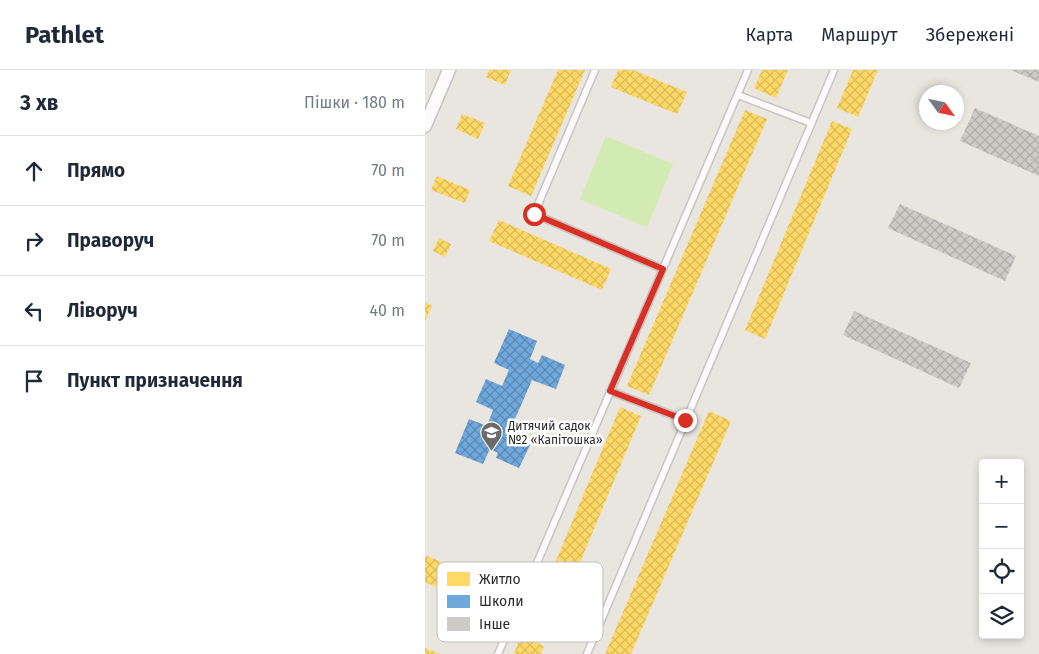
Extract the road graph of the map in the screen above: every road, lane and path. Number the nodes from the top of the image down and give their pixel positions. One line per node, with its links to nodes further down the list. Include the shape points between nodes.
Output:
1 (449, 70): 7 (street)
2 (595, 70): 8 (lane, via 534,214)
3 (748, 70): 5 (lane)
4 (834, 70): 6 (lane)
5 (738, 95): 6 (lane); 8 (lane)
6 (811, 123): 10 (lane)
7 (425, 126)
8 (663, 269): 9 (lane)
9 (610, 391): 10 (lane); 11 (lane)
10 (685, 420): 12 (lane)
11 (537, 562)
12 (603, 616)
13 (503, 642): 15 (lane)
14 (592, 642): 16 (lane)
15 (498, 654)
16 (587, 654)

